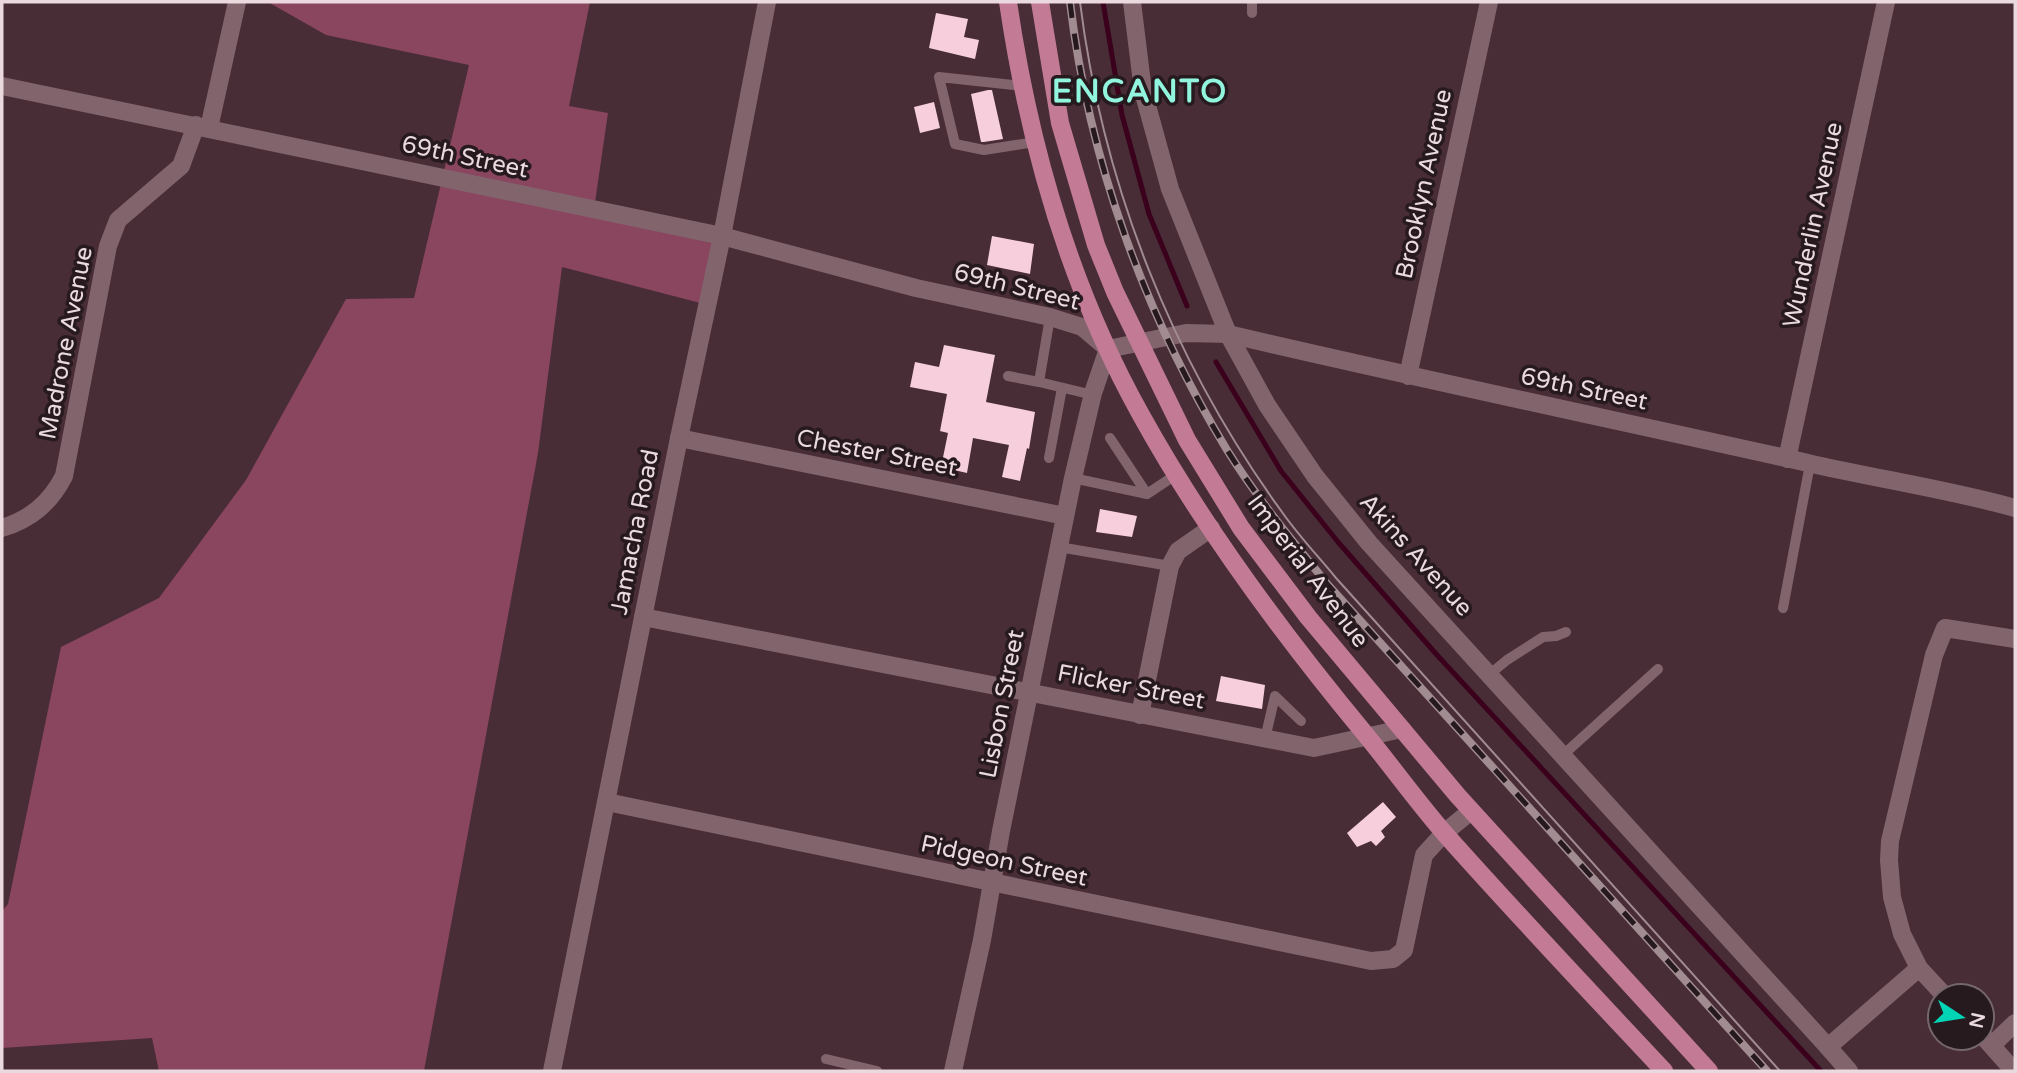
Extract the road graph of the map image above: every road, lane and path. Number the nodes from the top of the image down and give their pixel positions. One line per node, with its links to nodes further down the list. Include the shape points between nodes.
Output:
1 (237, 2): 12 (street, Madrone Avenue)
2 (767, 2): 14 (street, Jamacha Road)
3 (1008, 2): 11 (main road)
4 (1040, 2): 17 (main road, Imperial Avenue, via 1060,123 1096,245)
5 (1132, 2): 16 (street, Akins Avenue, via 1143,91 1170,189)
6 (1252, 2): 9 (lane)
7 (1489, 2): 20 (street, Brooklyn Avenue)
8 (1886, 2): 27 (street, Wunderlin Avenue)
9 (1252, 13)
10 (2, 86): 12 (street, 69th Street)
11 (1022, 86): 13 (main road); 13 (lane, via 939,77 955,144 984,150)
12 (202, 126): 14 (street, 69th Street); 34 (street, Madrone Avenue, via 181,166 118,220 108,246 69,463 41,508)
13 (1035, 142): 18 (main road, via 1071,259)
14 (722, 236): 15 (street, 69th Street, via 916,288); 24 (street, Jamacha Road)
15 (1050, 317): 18 (street, 69th Street, via 1082,327); 21 (lane)
16 (1228, 334): 17 (street, 69th Street, via 1185,333); 20 (street, 69th Street); 43 (street, Akins Avenue, via 1267,405 1315,476 1369,543)
17 (1138, 342): 18 (street, 69th Street); 47 (main road, Imperial Avenue, via 1187,440 1241,528)
18 (1108, 349): 23 (street, Lisbon Street); 29 (main road)
19 (1008, 376): 21 (lane)
20 (1408, 376): 27 (street, 69th Street)
21 (1038, 382): 22 (lane)
22 (1062, 388): 23 (lane); 26 (lane)
23 (1093, 395): 30 (street, Lisbon Street)
24 (679, 438): 33 (street, Chester Street); 39 (street, Jamacha Road)
25 (1110, 438): 31 (lane)
26 (1049, 458)
27 (1787, 459): 28 (street, 69th Street)
28 (1810, 464): 32 (street, 69th Street); 38 (lane)
29 (1177, 474): 31 (lane); 35 (main road)
30 (1073, 478): 31 (lane); 33 (street, Lisbon Street)
31 (1147, 494)
32 (2015, 508)
33 (1065, 516): 36 (street, Lisbon Street)
34 (2, 528)
35 (1211, 528): 37 (street, via 1178,551); 48 (main road)
36 (1059, 547): 37 (lane); 44 (street, Lisbon Street)
37 (1170, 566): 45 (street)
38 (1783, 608)
39 (643, 617): 44 (street, Flicker Street); 51 (street, Jamacha Road)
40 (1566, 632): 43 (lane, via 1543,637)
41 (2015, 639): 55 (street, via 1945,628 1934,655 1890,841 1894,906)
42 (1658, 669): 50 (lane)
43 (1490, 674): 50 (street, Akins Avenue)
44 (1030, 692): 45 (street, Flicker Street); 54 (street, Lisbon Street)
45 (1140, 715): 49 (street, Flicker Street)
46 (1301, 721): 49 (lane, via 1275,696)
47 (1402, 729): 48 (street, Flicker Street); 52 (main road, Imperial Avenue)
48 (1367, 737): 49 (street, Flicker Street, via 1314,748); 53 (main road)
49 (1265, 739)
50 (1563, 755): 59 (street, Akins Avenue)
51 (607, 802): 54 (street, Pidgeon Street); 62 (street, Jamacha Road)
52 (1471, 811): 53 (street); 66 (main road, Imperial Avenue)
53 (1444, 833): 54 (street, Pidgeon Street, via 1424,855 1404,950 1393,959 1371,961); 65 (main road)
54 (991, 884): 64 (street, Lisbon Street)
55 (1919, 968): 56 (street); 59 (street)
56 (1932, 982)
57 (2015, 1023): 58 (street)
58 (1996, 1035)
59 (1828, 1046): 67 (street, Akins Avenue)
60 (1996, 1050): 68 (street)
61 (826, 1059): 63 (lane)
62 (552, 1071)
63 (877, 1071)
64 (953, 1071)
65 (1664, 1071)
66 (1709, 1071)
67 (1849, 1071)
68 (2014, 1071)

